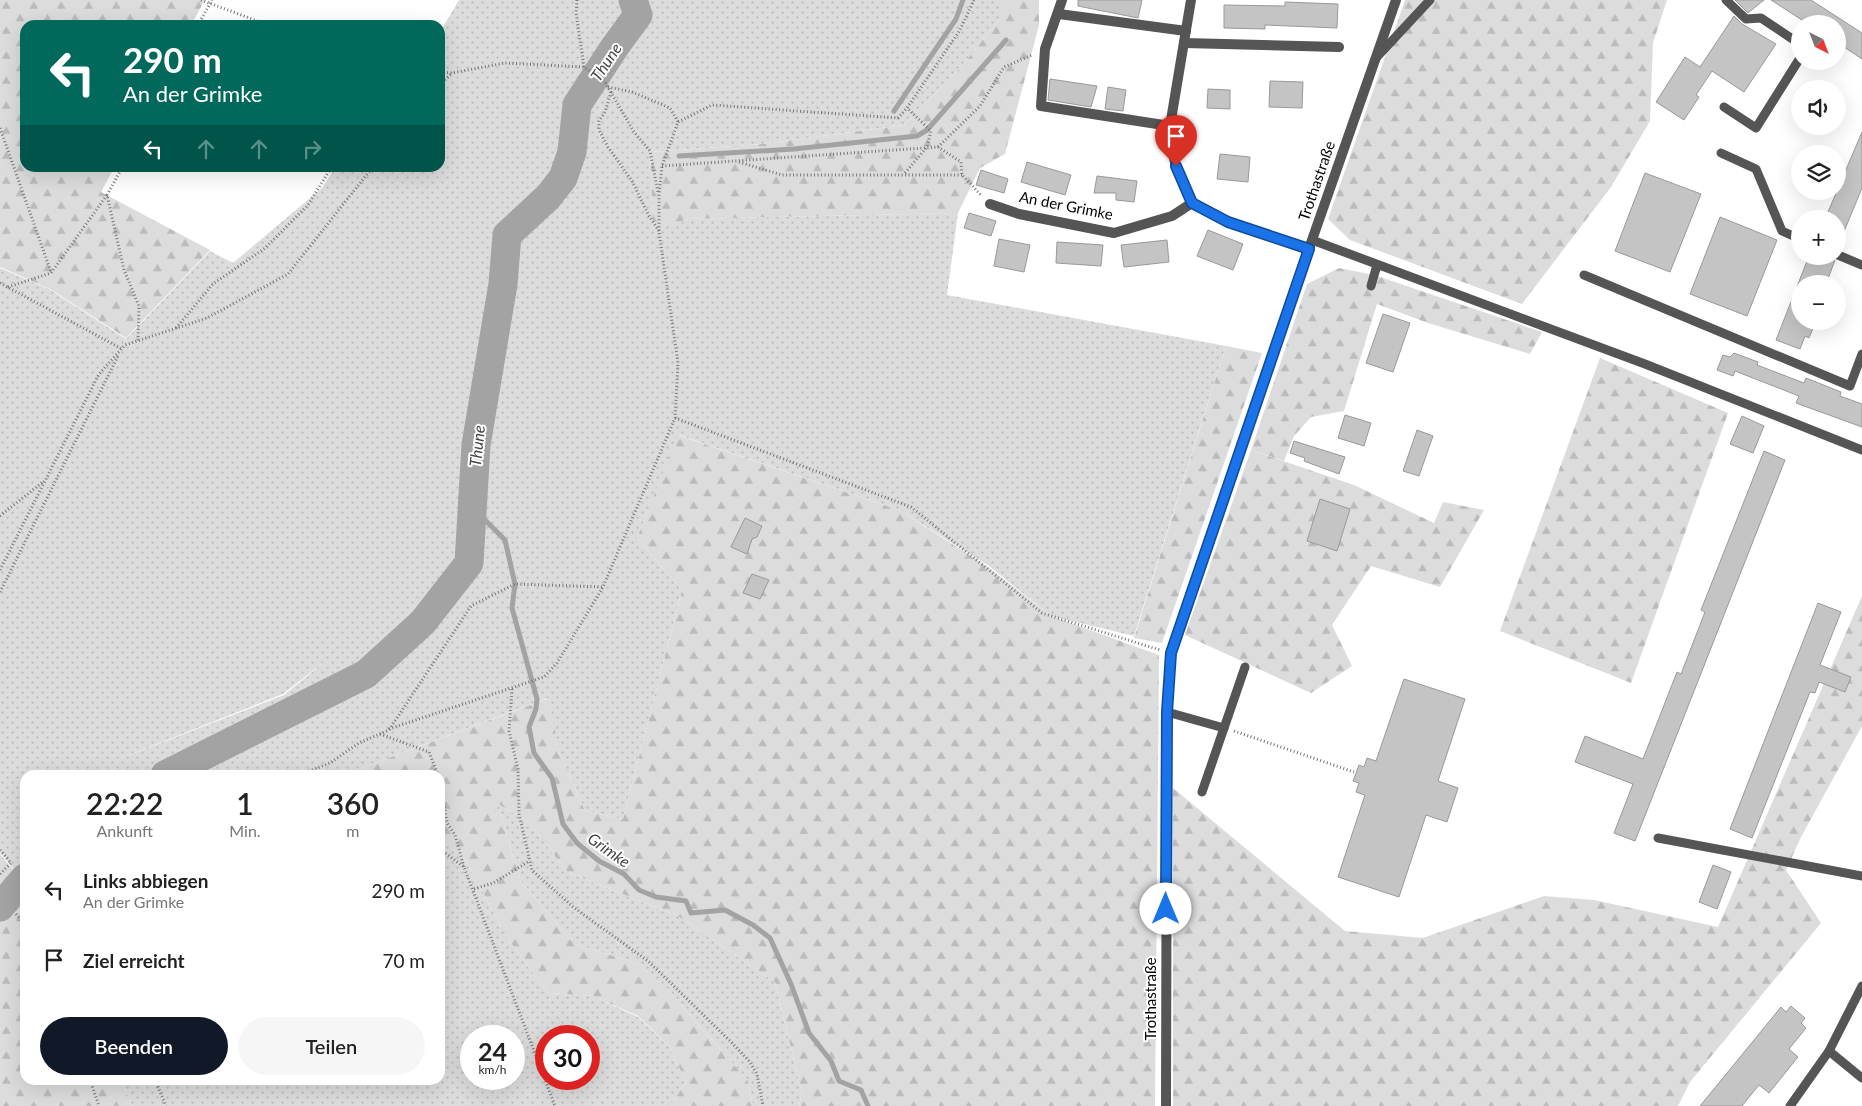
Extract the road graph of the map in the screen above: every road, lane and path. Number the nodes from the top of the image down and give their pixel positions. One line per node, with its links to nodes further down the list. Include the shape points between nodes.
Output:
1 (200, 0): 9 (path)
2 (577, 0): 19 (path)
3 (974, 0): 27 (path, via 960,30)
4 (1062, 0): 10 (street)
5 (1191, 0): 13 (street)
6 (1396, 0): 18 (street, Trothastraße)
7 (1430, 0): 18 (lane)
8 (1726, 0): 14 (lane, via 1746,19 1761,18)
9 (211, 2): 11 (path); 12 (path)
10 (1058, 14): 13 (street); 17 (street)
11 (201, 20)
12 (256, 20)
13 (1186, 31): 15 (street)
14 (1791, 38)
15 (1185, 43): 16 (street); 29 (street)
16 (1339, 47)
17 (1045, 49): 29 (street, via 1041,106); 32 (path, via 1004,67 980,106)
18 (1376, 59): 47 (street, Trothastraße)
19 (584, 66): 22 (path, via 505,62); 24 (path)
20 (1792, 70): 26 (lane, via 1756,128)
21 (445, 72): 22 (path)
22 (452, 72): 23 (path)
23 (445, 80)
24 (608, 87): 25 (path); 28 (path, via 632,92 670,108)
25 (611, 92): 42 (path, via 634,132 650,152); 45 (path, via 599,121 599,130 632,180)
26 (1724, 107)
27 (907, 108): 28 (path, via 898,118 712,105); 31 (path, via 931,131)
28 (678, 122): 35 (path)
29 (1170, 126): 43 (street, via 1170,143 1176,166)
30 (0, 128): 51 (path)
31 (927, 147): 32 (path); 34 (path); 39 (path)
32 (938, 147): 40 (path, via 961,162)
33 (1721, 153): 46 (lane, via 1756,169 1782,231)
34 (735, 161): 35 (path); 39 (path, via 782,175)
35 (662, 166): 42 (path)
36 (120, 172): 41 (path)
37 (329, 172): 56 (path, via 308,205 292,222 266,248 213,284)
38 (369, 172): 56 (path, via 288,274 207,318)
39 (905, 174): 40 (path)
40 (962, 175): 44 (path)
41 (107, 195): 51 (path); 57 (path, via 124,270 138,306)
42 (659, 195): 45 (path)
43 (1192, 203): 44 (street, An der Grimke, via 1172,216 1114,232 1019,214); 47 (street, via 1228,222)
44 (990, 204)
45 (659, 232): 60 (path, via 678,363)
46 (1791, 235)
47 (1310, 244): 49 (lane); 67 (street, Trothastraße)
48 (1846, 258): 50 (lane)
49 (1377, 265): 54 (lane); 61 (lane, via 1645,364)
50 (1862, 265)
51 (51, 273): 55 (path)
52 (1584, 275): 59 (lane, via 1850,386)
53 (0, 283): 55 (path)
54 (1371, 286)
55 (8, 287): 58 (path)
56 (175, 328): 57 (path)
57 (138, 341): 58 (path)
58 (122, 349): 62 (path, via 99,374); 66 (path)
59 (1862, 354)
60 (675, 418): 65 (path); 67 (path, via 911,508 1042,612)
61 (1862, 450)
62 (46, 480): 63 (path); 64 (path)
63 (0, 516)
64 (0, 570)
65 (603, 587): 69 (path, via 557,663 544,677); 72 (path, via 515,584 471,606)
66 (0, 592)
67 (1171, 653): 70 (street, Trothastraße)
68 (1245, 667): 71 (lane)
69 (512, 689): 72 (path); 82 (path, via 509,731 518,769 519,814)
70 (1167, 712): 71 (lane); 98 (street, Trothastraße)
71 (1224, 728): 76 (path); 77 (lane)
72 (389, 730): 73 (path)
73 (379, 734): 74 (path); 75 (path, via 428,752)
74 (312, 770)
75 (436, 770)
76 (1354, 772)
77 (1202, 792)
78 (445, 810): 83 (path)
79 (1658, 838): 85 (lane)
80 (0, 850): 84 (path, via 11,863)
81 (445, 854): 83 (path)
82 (528, 862): 86 (path, via 493,883); 97 (path, via 532,870 573,907 648,961 749,1061 757,1074)
83 (464, 867): 86 (path)
84 (0, 874)
85 (1862, 876)
86 (474, 889): 96 (path)
87 (16, 914): 88 (path)
88 (20, 918)
89 (1862, 986): 90 (lane)
90 (1829, 1051): 91 (lane); 99 (lane)
91 (1862, 1078)
92 (92, 1085): 94 (path)
93 (157, 1085): 95 (path)
94 (100, 1106)
95 (166, 1106)
96 (555, 1106)
97 (763, 1106)
98 (1166, 1106)
99 (1790, 1106)

